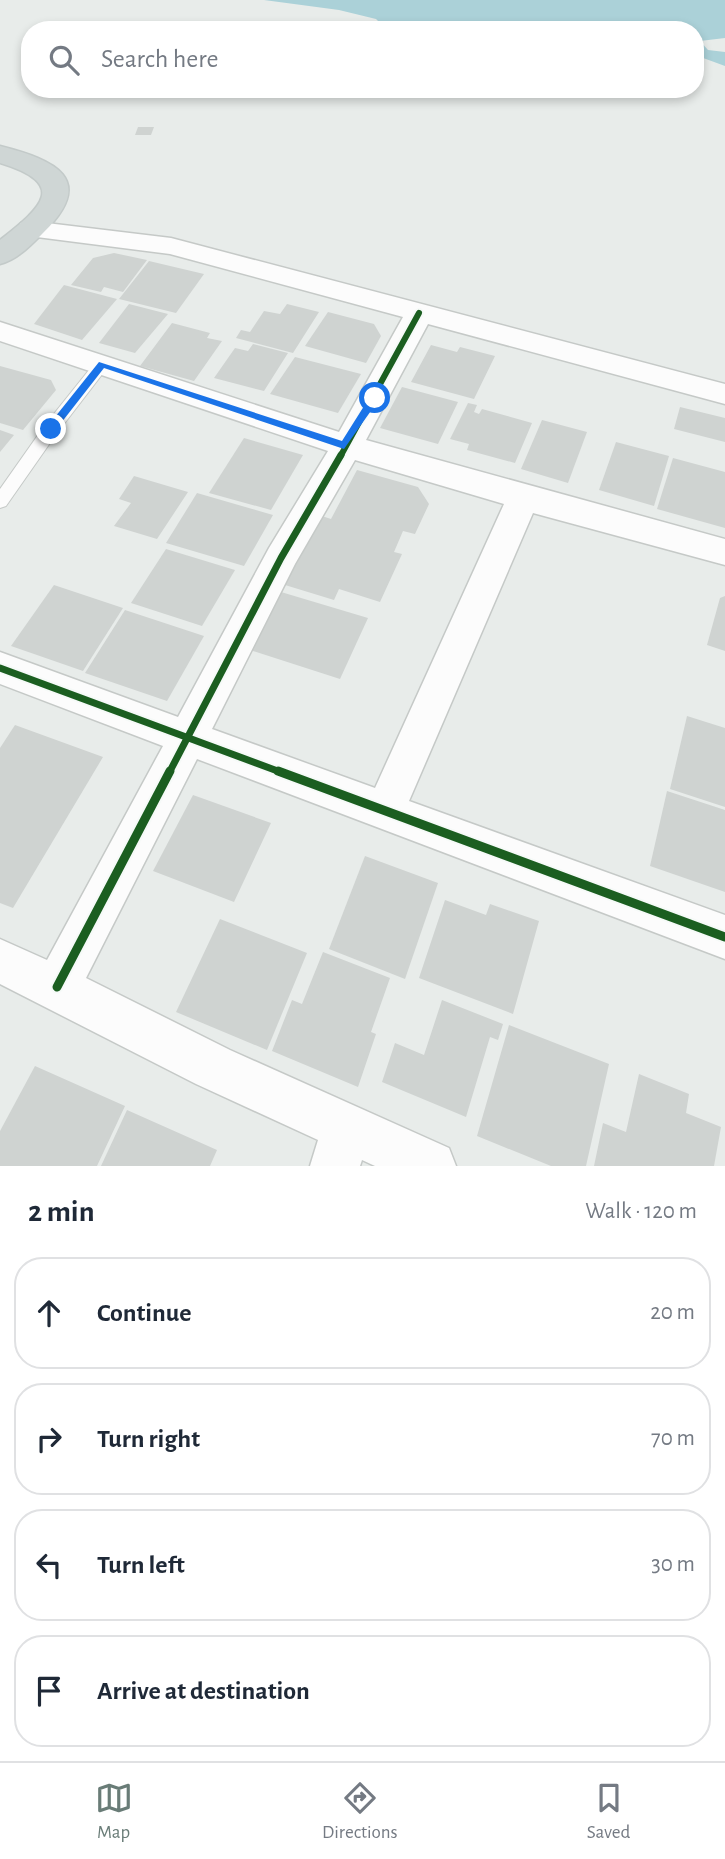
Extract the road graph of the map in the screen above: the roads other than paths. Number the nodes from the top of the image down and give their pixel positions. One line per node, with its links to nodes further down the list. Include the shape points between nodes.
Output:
1 (0, 154): 2 (main road)
2 (32, 164): 3 (main road); 5 (main road, via 54,180 55,198)
3 (0, 178)
4 (3, 218): 5 (main road)
5 (38, 221): 6 (main road); 7 (street, via 171,246)
6 (0, 255)
7 (419, 313): 10 (street); 11 (street, via 375,398)
8 (0, 331): 9 (street)
9 (102, 364): 11 (street); 13 (lane)
10 (725, 394)
11 (344, 445): 12 (street); 16 (street)
12 (523, 498): 14 (street); 17 (street)
13 (0, 502)
14 (725, 552)
15 (0, 668): 16 (street)
16 (188, 738): 17 (street); 20 (street)
17 (385, 810): 18 (street)
18 (725, 937)
19 (0, 961): 20 (street)
20 (57, 986): 21 (street, via 213,1067)
21 (340, 1147): 22 (street)
22 (431, 1166)

